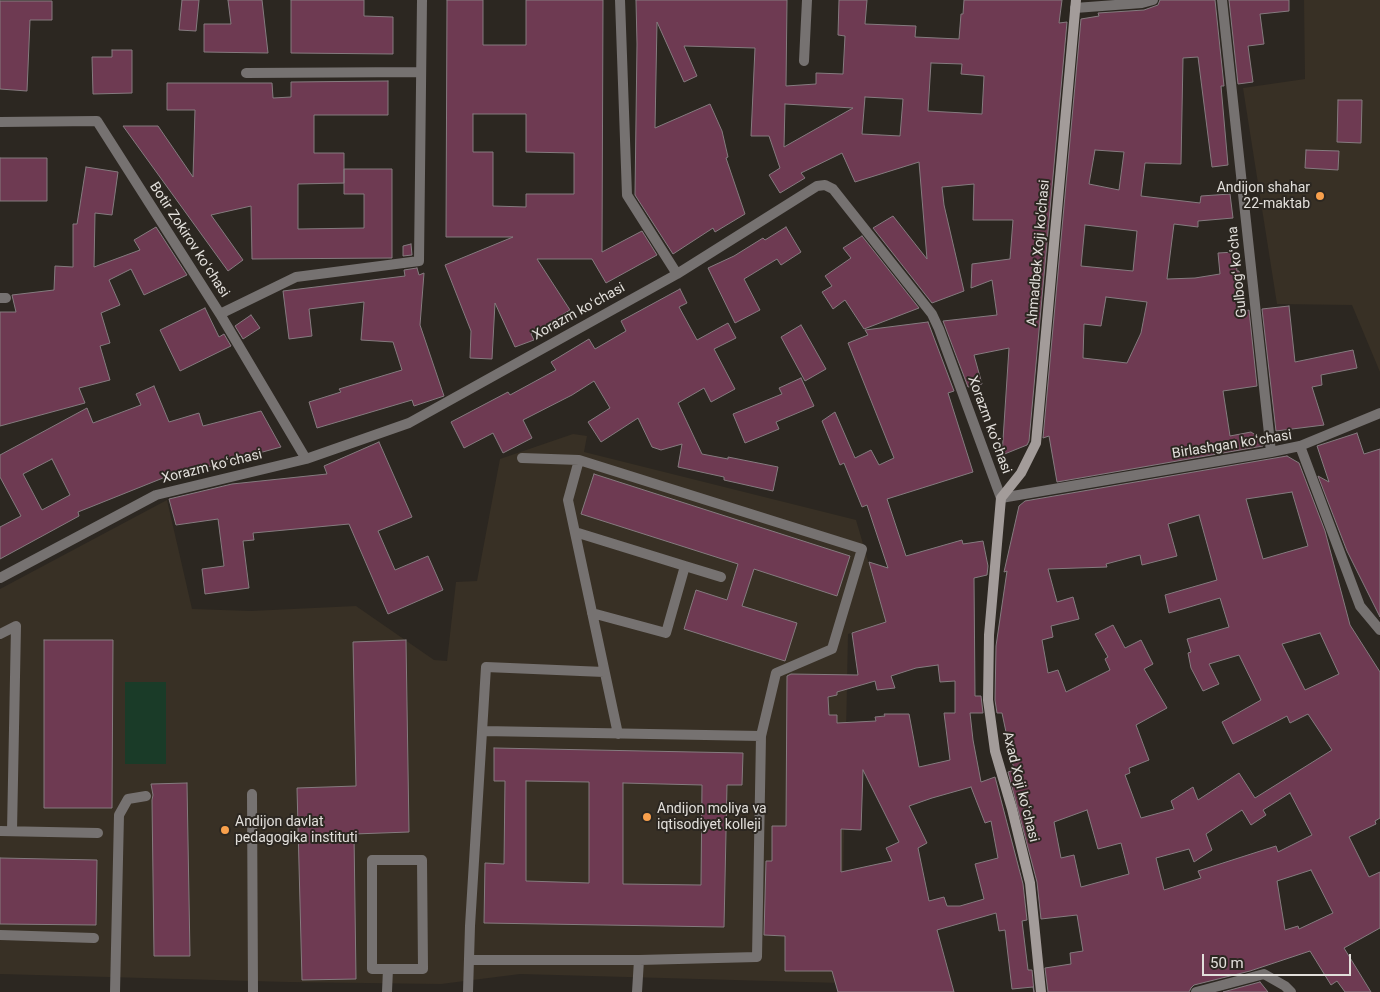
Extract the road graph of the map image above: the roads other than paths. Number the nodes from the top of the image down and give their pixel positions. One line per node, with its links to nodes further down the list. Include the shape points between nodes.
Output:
1 (422, 0): 8 (street)
2 (620, 0): 11 (street, via 627,196)
3 (807, 0): 7 (street)
4 (1153, 0): 6 (street)
5 (1222, 0): 15 (street, Gulbogʻ koʻcha)
6 (1075, 4): 19 (street, Ahmadbek Xoji ko'chasi, via 1036,443 1021,473)
7 (804, 60)
8 (421, 72): 9 (street); 12 (street, via 419,261 296,277)
9 (246, 73)
10 (0, 122): 12 (street, Botir Zokirov koʻchasi, via 97,120)
11 (677, 274): 17 (street, Xorazm koʻchasi, via 409,423); 19 (street, Xorazm koʻchasi, via 810,189 824,185 833,189 932,314)
12 (220, 314): 17 (street, Botir Zokirov koʻchasi)
13 (1380, 413): 14 (street)
14 (1300, 446): 15 (street, Birlashgan koʻchasi); 25 (street, Birlashgan koʻchasi, via 1360,606)
15 (1272, 452): 19 (street, Birlashgan koʻchasi)
16 (522, 458): 18 (street)
17 (306, 459): 23 (street, Xorazm koʻchasi, via 156,495)
18 (579, 460): 20 (street, via 568,500); 30 (street, via 862,549 832,649 776,672)
19 (1001, 498): 46 (street, Axad Xoji koʻchasi, via 989,635 988,700 995,751 1030,883)
20 (575, 532): 21 (street); 24 (street)
21 (685, 566): 22 (street); 24 (street, via 666,633)
22 (721, 577)
23 (0, 578)
24 (592, 613): 27 (street)
25 (1380, 630)
26 (0, 634): 34 (street, via 16,626)
27 (604, 672): 28 (street, via 486,667); 29 (street)
28 (483, 731): 29 (street); 38 (street)
29 (618, 734): 30 (street)
30 (762, 736): 39 (street, via 757,957)
31 (252, 794): 42 (street)
32 (146, 796): 41 (street, via 128,799 119,815)
33 (0, 831): 34 (street)
34 (12, 831): 35 (street)
35 (98, 833)
36 (0, 935): 37 (street)
37 (94, 938)
38 (469, 960): 39 (street); 44 (street)
39 (639, 960): 45 (street)
40 (388, 969): 40 (street, via 372,969 372,860 422,860 423,969); 43 (street)
41 (115, 992)
42 (253, 992)
43 (387, 992)
44 (468, 992)
45 (637, 992)
46 (1041, 992)
47 (1196, 992): 48 (street, via 1264,974)
48 (1291, 992)

